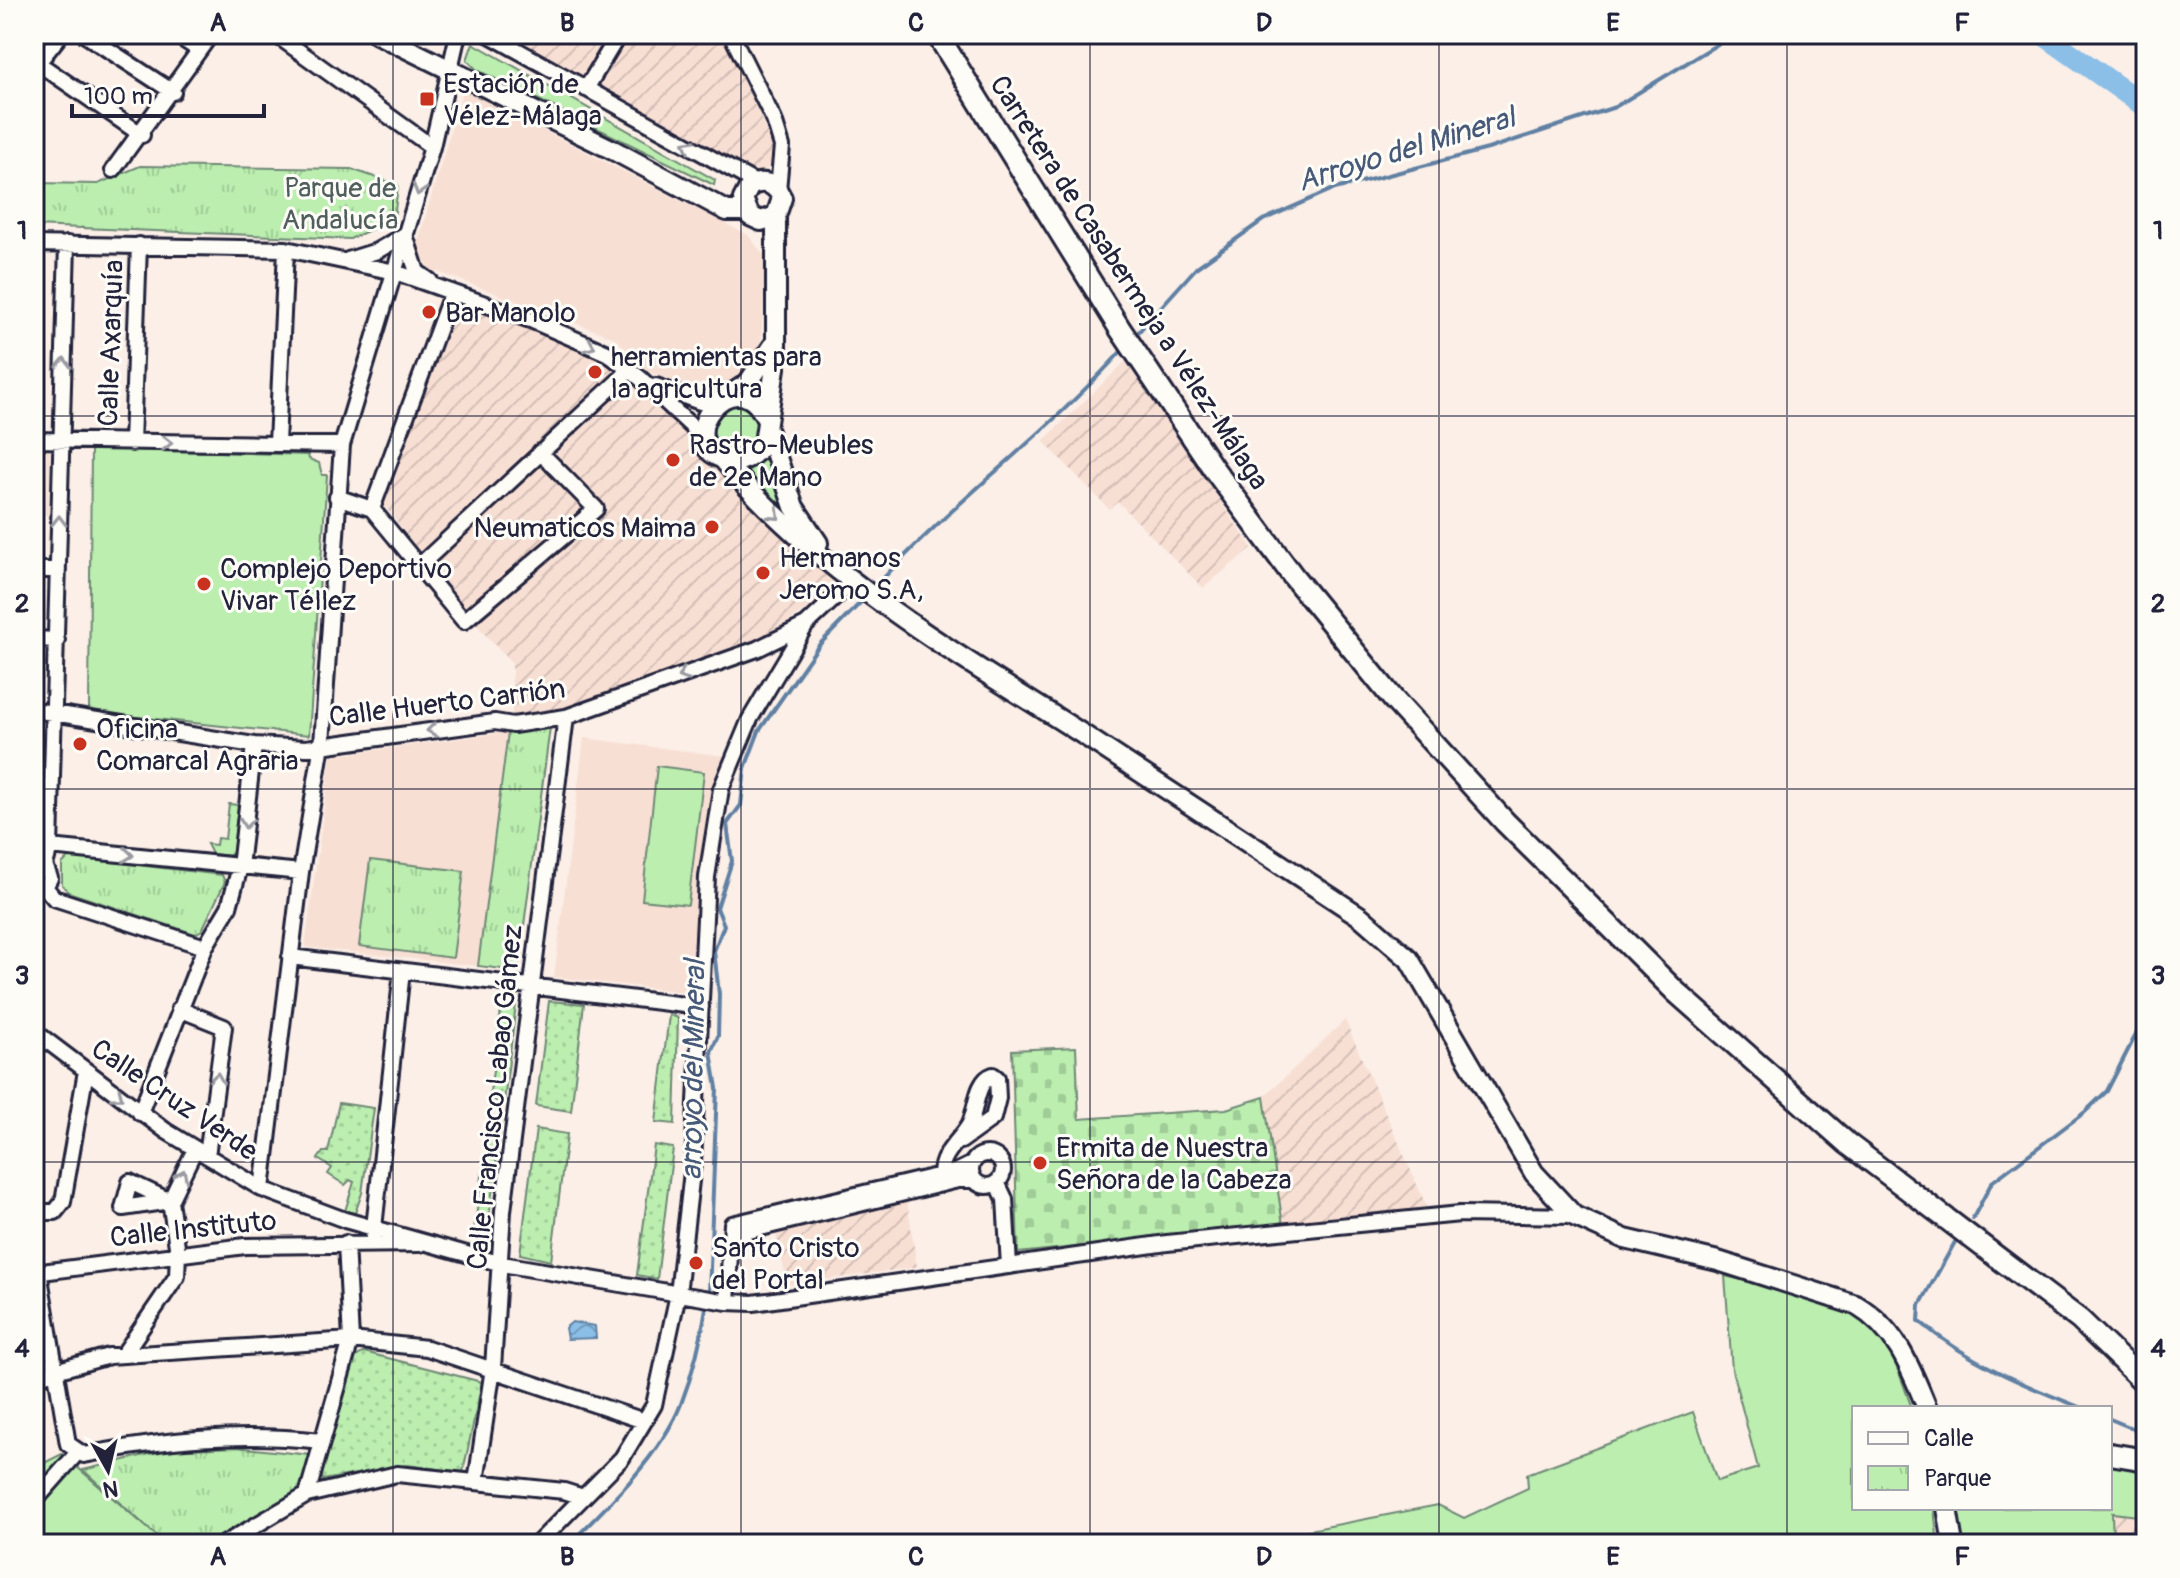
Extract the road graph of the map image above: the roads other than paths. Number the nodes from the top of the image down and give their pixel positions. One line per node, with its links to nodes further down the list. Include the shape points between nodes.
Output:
1 (61, 34): 13 (street)
2 (84, 34): 16 (street)
3 (175, 34): 12 (street)
4 (211, 34): 12 (street)
5 (275, 34): 18 (street)
6 (377, 34): 14 (street)
7 (458, 34): 14 (street)
8 (488, 34): 15 (street)
9 (619, 34): 15 (street)
10 (731, 34): 20 (street, via 782,146)
11 (937, 34): 91 (main road, Carretera de Casabermeja a Vélez-Málaga, via 1213,468 1394,700 1505,822 1676,992 1848,1144)
12 (199, 50): 16 (street)
13 (36, 66): 17 (street)
14 (451, 71): 18 (street); 20 (street, via 687,188)
15 (586, 89): 20 (street, one-way to 15)
16 (173, 92): 17 (street)
17 (142, 135): 19 (street)
18 (432, 147): 21 (street, one-way to 21)
19 (113, 170)
20 (761, 199): 29 (street, via 777,260)
21 (406, 234): 26 (street); 27 (street); 28 (street, via 417,272)
22 (34, 244): 23 (street)
23 (67, 244): 24 (street); 35 (street, one-way to 23)
24 (139, 245): 25 (street); 36 (street, Calle Axarquía)
25 (286, 249): 26 (street); 37 (street)
26 (346, 261): 27 (street)
27 (395, 272): 28 (street); 38 (street)
28 (445, 290): 30 (street, one-way to 30, via 607,353); 42 (street)
29 (774, 343): 31 (street, via 748,383); 32 (street)
30 (635, 374): 31 (street, via 674,395 700,402); 33 (street); 39 (street)
31 (721, 400): 32 (street, via 746,398 755,403); 33 (street, via 704,419)
32 (767, 427): 40 (street, via 764,443 747,459); 44 (street, via 794,507)
33 (705, 439): 40 (street)
34 (34, 440): 35 (street)
35 (61, 441): 36 (street); 46 (street, one-way to 35)
36 (132, 443): 37 (street, one-way to 37)
37 (277, 443): 38 (street)
38 (342, 445): 41 (street)
39 (540, 452): 43 (street); 43 (street, via 596,509 464,621)
40 (722, 458): 44 (street, one-way to 44, via 780,520)
41 (337, 497): 42 (street); 56 (street)
42 (372, 509): 43 (street)
43 (418, 567)
44 (837, 568): 47 (street)
45 (34, 570): 46 (street)
46 (58, 570): 50 (street)
47 (853, 581): 48 (street); 81 (street, via 1005,687 1361,917 1409,959 1534,1173)
48 (806, 625): 51 (street, Calle Huerto Carrión); 52 (street)
49 (34, 639): 50 (street)
50 (57, 640): 54 (street)
51 (757, 649): 52 (street, via 771,663); 55 (street, Calle Huerto Carrión, one-way to 55)
52 (772, 678): 68 (street, via 721,789 707,877)
53 (34, 710): 54 (street, Calle Huerto Carrión)
54 (55, 711): 57 (street, Calle Huerto Carrión, via 83,721); 59 (street)
55 (566, 717): 56 (street, Calle Huerto Carrión, one-way to 56); 67 (street, Calle Francisco Labao Gámez)
56 (322, 744): 57 (street, Calle Huerto Carrión); 62 (street)
57 (254, 745): 61 (street, one-way to 61)
58 (34, 825): 60 (street)
59 (50, 847): 60 (street); 61 (street, one-way to 61)
60 (38, 863): 63 (street, via 50,878)
61 (240, 867): 62 (street); 64 (street, via 229,907)
62 (301, 872): 65 (street)
63 (40, 888): 64 (street, via 54,898)
64 (205, 947): 69 (street)
65 (290, 957): 66 (street); 79 (street)
66 (402, 971): 67 (street); 83 (street)
67 (531, 986): 68 (street); 85 (street, Calle Francisco Labao Gámez, via 503,1211)
68 (701, 1007): 88 (street, via 693,1163)
69 (179, 1009): 72 (street); 74 (street, one-way to 69, via 224,1027)
70 (34, 1031): 71 (street, Calle Cruz Verde)
71 (86, 1071): 72 (street, Calle Cruz Verde, one-way to 72); 80 (street, via 63,1202 55,1212)
72 (140, 1113): 74 (street, Calle Cruz Verde)
73 (961, 1141): 76 (street, via 949,1150)
74 (201, 1152): 79 (street, Calle Cruz Verde); 84 (street, one-way to 74, via 170,1201)
75 (972, 1164): 76 (street); 77 (street); 78 (street, via 979,1155 995,1155 1003,1168)
76 (941, 1174): 82 (street)
77 (974, 1180): 78 (street, via 988,1186); 82 (street)
78 (997, 1182): 86 (street, via 1005,1199)
79 (262, 1189): 83 (street, Calle Cruz Verde)
80 (34, 1212)
81 (1574, 1216): 86 (street, Calle Cruz Verde, via 1460,1214 1167,1243); 98 (street, via 1625,1239 1718,1261 1856,1305 1896,1341)
82 (732, 1230): 89 (street)
83 (359, 1236): 84 (street, Calle Instituto); 85 (street, Calle Cruz Verde, via 431,1243); 90 (street)
84 (178, 1253): 87 (street, Calle Instituto); 92 (street, via 177,1276)
85 (502, 1264): 88 (street, Calle Cruz Verde); 93 (street, Calle Francisco Labao Gámez)
86 (1009, 1266): 89 (street, Calle Cruz Verde, via 753,1303)
87 (37, 1272): 94 (street)
88 (678, 1294): 89 (street, Calle Cruz Verde); 99 (street, via 654,1405)
89 (727, 1302)
90 (351, 1340): 92 (street); 93 (street, via 427,1348); 100 (street)
91 (2110, 1348): 96 (main road, Carretera de Casabermeja a Vélez-Málaga); 97 (main road)
92 (123, 1355): 94 (street)
93 (493, 1368): 99 (street); 105 (street, Calle Francisco Labao Gámez)
94 (56, 1372): 95 (street); 102 (street, via 68,1444)
95 (34, 1377)
96 (2146, 1384)
97 (2146, 1394)
98 (1926, 1406)
99 (644, 1421): 107 (street, via 622,1458)
100 (322, 1441): 102 (street, via 225,1435); 106 (street)
101 (2146, 1447): 103 (main road)
102 (81, 1454): 108 (street)
103 (2114, 1455): 104 (main road)
104 (2146, 1460)
105 (476, 1482): 106 (street, via 397,1474); 107 (street)
106 (307, 1495): 110 (street)
107 (583, 1497): 111 (street)
108 (34, 1502)
109 (1947, 1510): 112 (street)
110 (224, 1544)
111 (537, 1544)
112 (1953, 1544)

